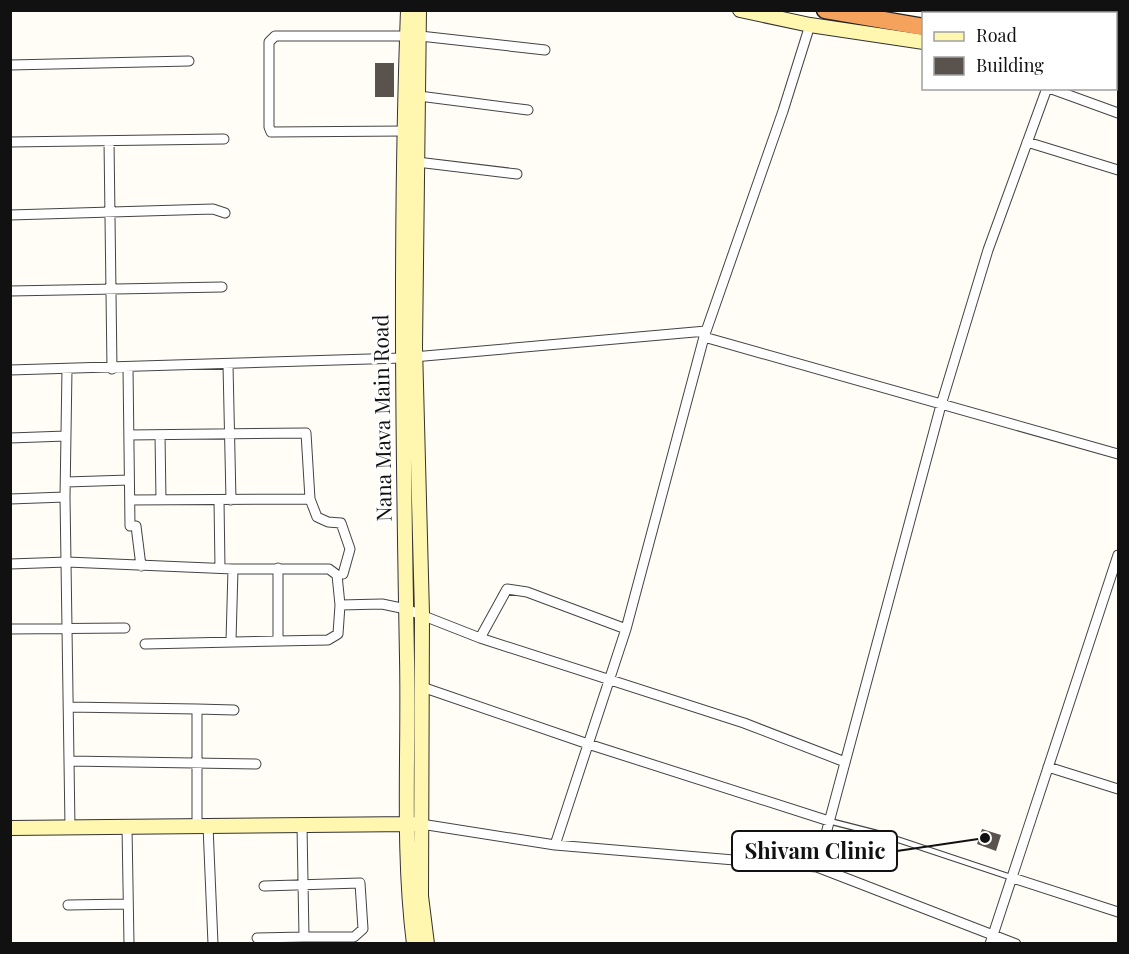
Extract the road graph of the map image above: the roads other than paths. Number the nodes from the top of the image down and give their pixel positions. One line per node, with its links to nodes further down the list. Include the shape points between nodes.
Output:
1 (408, 10): 9 (street, Nana Mava Main Road)
2 (419, 10): 9 (street, Nana Mava Main Road)
3 (740, 10): 7 (street)
4 (825, 10): 8 (highway)
5 (998, 10): 6 (highway)
6 (1014, 12)
7 (810, 25): 10 (street); 33 (street)
8 (922, 27)
9 (413, 36): 11 (street); 16 (street, Nana Mava Main Road); 19 (street, Nana Mava Main Road); 19 (street, via 275,36 269,42 271,132)
10 (922, 42)
11 (545, 50)
12 (189, 61): 13 (street)
13 (10, 65)
14 (1047, 90): 23 (street)
15 (1054, 90): 18 (street)
16 (419, 96): 17 (street); 24 (street, Nana Mava Main Road)
17 (528, 110)
18 (1119, 113)
19 (405, 131): 34 (street, Nana Mava Main Road)
20 (224, 139): 21 (street)
21 (110, 141): 22 (street); 27 (street)
22 (10, 142)
23 (1027, 142): 25 (street); 40 (street, via 988,250)
24 (417, 162): 26 (street); 34 (street, Nana Mava Main Road)
25 (1119, 170)
26 (517, 174)
27 (110, 213): 28 (street, via 213,209); 29 (street); 31 (street)
28 (225, 213)
29 (10, 215)
30 (222, 287): 31 (street)
31 (111, 288): 32 (street); 38 (street)
32 (10, 291)
33 (705, 334): 34 (street); 40 (street); 70 (street)
34 (409, 356): 35 (street); 65 (street, Nana Mava Main Road); 66 (street, Nana Mava Main Road)
35 (228, 365): 36 (street); 41 (street)
36 (128, 368): 38 (street); 42 (street)
37 (67, 369): 38 (street); 39 (street); 44 (street)
38 (112, 369)
39 (10, 370)
40 (941, 405): 46 (street); 82 (street)
41 (230, 434): 43 (street); 51 (street, via 306,433); 55 (street)
42 (129, 435): 43 (street); 47 (street)
43 (160, 435): 53 (street)
44 (66, 436): 45 (street); 48 (street)
45 (10, 438)
46 (1119, 453)
47 (129, 480): 48 (street); 52 (street)
48 (66, 482): 49 (street)
49 (65, 497): 50 (street); 57 (street)
50 (10, 499)
51 (310, 499): 55 (street); 63 (street, via 317,517 341,523 350,549)
52 (130, 500): 53 (street); 59 (street)
53 (161, 500): 54 (street)
54 (219, 500): 55 (street); 60 (street)
55 (231, 500)
56 (1119, 555): 85 (street)
57 (67, 562): 58 (street); 59 (street); 67 (street)
58 (10, 564)
59 (141, 566): 60 (street)
60 (220, 568): 62 (street)
61 (278, 568): 62 (street); 64 (street, via 334,571); 72 (street)
62 (232, 569): 73 (street)
63 (343, 574)
64 (340, 604): 65 (street, via 382,604); 72 (street, via 338,634 334,638)
65 (406, 609): 66 (street); 89 (street, Nana Mava Main Road)
66 (422, 614): 71 (street); 76 (street, Nana Mava Main Road)
67 (68, 628): 68 (street); 69 (street); 77 (street)
68 (125, 628)
69 (10, 629)
70 (626, 629): 71 (street, via 527,592 507,589); 75 (street)
71 (480, 638): 75 (street)
72 (278, 640): 73 (street)
73 (231, 641): 74 (street)
74 (145, 644)
75 (609, 680): 80 (street); 82 (street, via 744,723)
76 (422, 687): 80 (street); 88 (street, Nana Mava Main Road)
77 (68, 707): 78 (street); 81 (street)
78 (197, 709): 79 (street); 83 (street)
79 (234, 710)
80 (588, 744): 87 (street); 95 (street)
81 (69, 761): 83 (street); 92 (street)
82 (845, 762): 87 (street)
83 (195, 763): 84 (street); 90 (street)
84 (256, 764)
85 (1048, 767): 86 (street); 97 (street)
86 (1119, 789)
87 (829, 821): 96 (street); 97 (lane)
88 (421, 824): 89 (street); 95 (street); 109 (street, Nana Mava Main Road, via 421,896)
89 (406, 825): 91 (street); 108 (street, Nana Mava Main Road)
90 (203, 826): 91 (street); 93 (street); 107 (street)
91 (302, 826): 98 (street)
92 (70, 827): 93 (street); 94 (street)
93 (127, 827): 100 (street)
94 (10, 828)
95 (555, 845): 96 (street)
96 (817, 867): 105 (street)
97 (1013, 878): 102 (street); 105 (street)
98 (303, 884): 99 (street); 103 (street); 103 (street, via 360,883 363,929 354,937)
99 (264, 886)
100 (128, 904): 101 (street); 106 (street)
101 (68, 905)
102 (1119, 912)
103 (304, 937): 104 (street)
104 (257, 938)
105 (992, 939): 110 (street)
106 (129, 944)
107 (213, 944)
108 (414, 944)
109 (427, 944)
110 (1016, 944)

